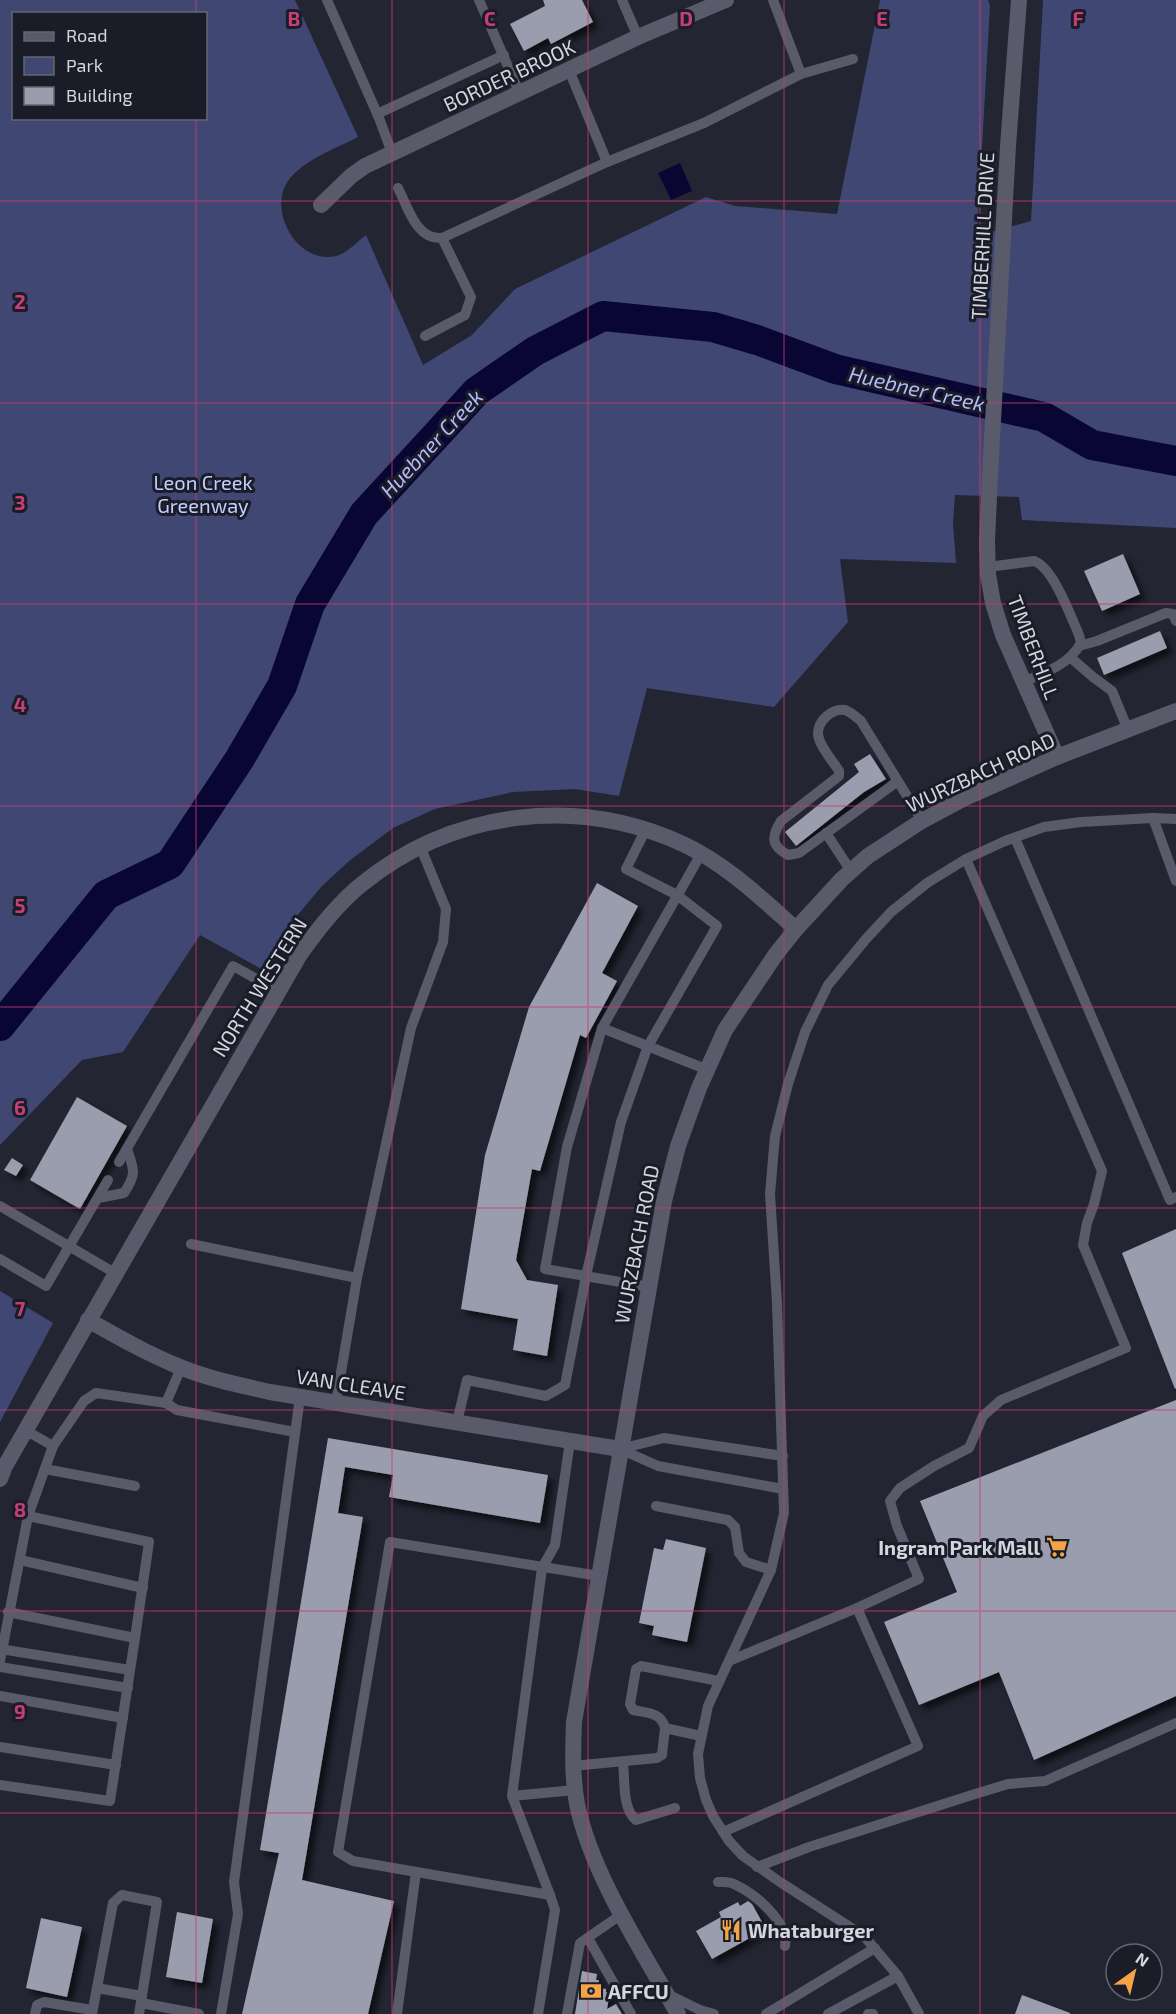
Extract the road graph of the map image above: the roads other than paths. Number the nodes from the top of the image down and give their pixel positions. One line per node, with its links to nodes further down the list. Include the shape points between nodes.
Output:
1 (327, 0): 13 (lane)
2 (479, 0): 8 (lane)
3 (621, 0): 7 (lane)
4 (726, 0): 7 (street, BORDER BROOK)
5 (773, 0): 11 (lane)
6 (1020, 0): 20 (street, TIMBERHILL DRIVE)
7 (638, 37): 10 (street, BORDER BROOK)
8 (506, 59): 12 (lane); 13 (lane)
9 (853, 59): 11 (lane)
10 (569, 70): 12 (street, BORDER BROOK); 15 (lane)
11 (801, 74): 15 (lane, via 704,123)
12 (520, 94): 14 (street, BORDER BROOK)
13 (378, 116): 14 (lane)
14 (392, 153): 17 (street, BORDER BROOK, via 358,171)
15 (607, 162): 18 (lane)
16 (398, 188): 18 (lane, via 420,231 432,239)
17 (321, 206)
18 (442, 238): 19 (lane, via 471,297 465,315)
19 (425, 336)
20 (990, 475): 21 (street, TIMBERHILL)
21 (988, 567): 23 (lane, via 1034,561 1041,564 1053,580 1079,635); 25 (street, TIMBERHILL, via 1002,635)
22 (1176, 621): 23 (lane, via 1173,614 1166,613)
23 (1079, 646): 24 (lane)
24 (1070, 657): 25 (lane); 27 (lane, via 1112,691)
25 (1023, 682): 28 (street, TIMBERHILL)
26 (1176, 711): 27 (street, WURZBACH ROAD)
27 (1128, 730): 28 (street, WURZBACH ROAD)
28 (1058, 758): 32 (street, WURZBACH ROAD)
29 (898, 781): 32 (lane); 34 (lane); 34 (lane, via 861,721 843,710 832,712 822,720 818,734 839,776 781,821 774,842 778,850 788,855 799,853)
30 (1153, 818): 31 (lane); 35 (lane, via 1044,827); 40 (lane)
31 (1176, 819)
32 (922, 821): 39 (street, WURZBACH ROAD)
33 (646, 830): 36 (street, NORTH WESTERN, via 595,818 532,815 470,826); 37 (street, NORTH WESTERN); 41 (lane, via 626,869)
34 (826, 833): 39 (lane)
35 (1015, 838): 38 (lane); 50 (lane, via 1170,1200)
36 (420, 846): 43 (street, NORTH WESTERN, via 385,866 337,906 299,956); 58 (lane, via 446,909 443,942 411,1028)
37 (701, 854): 41 (lane); 42 (street, NORTH WESTERN, via 738,878)
38 (966, 859): 71 (lane, via 891,912 854,952 817,1006 788,1084 775,1136 770,1194); 83 (lane, via 1102,1171 1083,1245 1126,1348 1001,1400 983,1416 969,1448 900,1488 890,1501 919,1579)
39 (851, 871): 42 (street, WURZBACH ROAD)
40 (1176, 881)
41 (677, 895): 44 (lane); 45 (lane, via 717,926)
42 (796, 929): 46 (street, WURZBACH ROAD, via 725,1030)
43 (278, 992): 47 (lane, via 233,966); 56 (street, NORTH WESTERN)
44 (602, 1028): 45 (lane); 57 (lane, via 567,1147 545,1269)
45 (648, 1046): 46 (lane); 57 (lane, via 621,1122)
46 (708, 1070): 59 (street, WURZBACH ROAD, via 678,1146)
47 (127, 1149): 48 (lane); 51 (lane, via 135,1171 131,1183 124,1193)
48 (118, 1162)
49 (108, 1180): 51 (lane)
50 (1176, 1197)
51 (98, 1198): 54 (lane)
52 (0, 1206): 54 (lane)
53 (191, 1244): 58 (lane)
54 (70, 1246): 55 (lane, via 46,1286); 56 (lane)
55 (0, 1259)
56 (115, 1273): 60 (street, NORTH WESTERN)
57 (586, 1276): 59 (lane); 65 (lane, via 565,1385 546,1396 467,1380)
58 (357, 1278): 63 (lane)
59 (648, 1287): 70 (street, WURZBACH ROAD)
60 (88, 1320): 61 (street, VAN CLEAVE); 66 (street, NORTH WESTERN)
61 (181, 1368): 62 (street, VAN CLEAVE, via 225,1382); 64 (lane)
62 (300, 1397): 63 (street, VAN CLEAVE); 67 (lane)
63 (336, 1402): 65 (street, VAN CLEAVE)
64 (166, 1403): 67 (lane, via 177,1410); 69 (lane, via 96,1393 84,1401)
65 (457, 1422): 68 (street, VAN CLEAVE)
66 (25, 1430): 69 (lane); 73 (street, NORTH WESTERN)
67 (295, 1432): 121 (lane, via 234,1882 238,1914)
68 (570, 1441): 70 (street, VAN CLEAVE); 79 (lane, via 555,1545)
69 (53, 1446): 72 (lane)
70 (620, 1449): 71 (lane, via 664,1438); 75 (lane, via 658,1466); 81 (street, WURZBACH ROAD)
71 (783, 1456): 75 (lane)
72 (45, 1468): 74 (lane); 77 (lane)
73 (0, 1479)
74 (135, 1486)
75 (783, 1489): 80 (lane, via 784,1513)
76 (656, 1506): 80 (lane, via 728,1520 735,1527 740,1553 746,1562)
77 (28, 1516): 78 (lane); 82 (lane, via 149,1542)
78 (20, 1560): 82 (lane); 84 (lane)
79 (542, 1568): 81 (lane); 103 (lane); 107 (lane, via 390,1542 338,1852 353,1861)
80 (771, 1570): 87 (lane)
81 (599, 1576): 100 (street, WURZBACH ROAD, via 574,1722)
82 (143, 1588): 85 (lane)
83 (857, 1608): 87 (lane); 105 (lane, via 918,1746)
84 (9, 1612): 85 (lane); 86 (lane)
85 (135, 1638): 89 (lane)
86 (0, 1653): 89 (lane)
87 (729, 1661): 90 (lane)
88 (0, 1667): 91 (lane)
89 (130, 1670): 91 (lane)
90 (719, 1681): 95 (lane, via 641,1666 636,1669 630,1704 633,1710 659,1716); 96 (lane)
91 (128, 1688): 93 (lane)
92 (0, 1696): 93 (lane)
93 (123, 1718): 99 (lane)
94 (1176, 1723): 106 (lane, via 1045,1781 1008,1784)
95 (665, 1728): 96 (lane); 98 (lane, via 662,1755)
96 (701, 1736): 105 (lane, via 700,1778)
97 (0, 1747): 99 (lane)
98 (623, 1762): 100 (lane); 104 (lane, via 631,1816 636,1820)
99 (116, 1765): 101 (lane, via 110,1801)
100 (572, 1766): 102 (street, WURZBACH ROAD)
101 (0, 1785)
102 (575, 1790): 103 (lane); 110 (street, WURZBACH ROAD, via 597,1863)
103 (512, 1796): 109 (lane)
104 (675, 1808)
105 (723, 1833): 106 (lane)
106 (757, 1867): 113 (lane, via 864,1936)
107 (416, 1872): 109 (lane); 122 (lane)
108 (718, 1882): 112 (lane, via 736,1885 766,1906 784,1934)
109 (550, 1894): 123 (lane, via 555,1910)
110 (622, 1914): 111 (lane); 116 (street, WURZBACH ROAD)
111 (588, 1938): 124 (lane, via 580,1943); 125 (lane)
112 (785, 1946)
113 (875, 1948): 114 (lane); 128 (lane)
114 (898, 1976): 129 (lane); 132 (lane)
115 (97, 1988): 117 (lane); 117 (lane, via 113,1903 122,1895 154,1900 157,1902); 118 (lane)
116 (666, 1994): 126 (street, WURZBACH ROAD); 127 (lane)
117 (140, 2004): 120 (lane)
118 (92, 2012): 119 (lane, via 44,2002 37,2005)
119 (35, 2014)
120 (198, 2014)
121 (221, 2014)
122 (397, 2014)
123 (538, 2014)
124 (567, 2014)
125 (631, 2014)
126 (678, 2014)
127 (714, 2014)
128 (766, 2014)
129 (828, 2014)
130 (868, 2014): 131 (lane)
131 (873, 2014)
132 (919, 2014)

